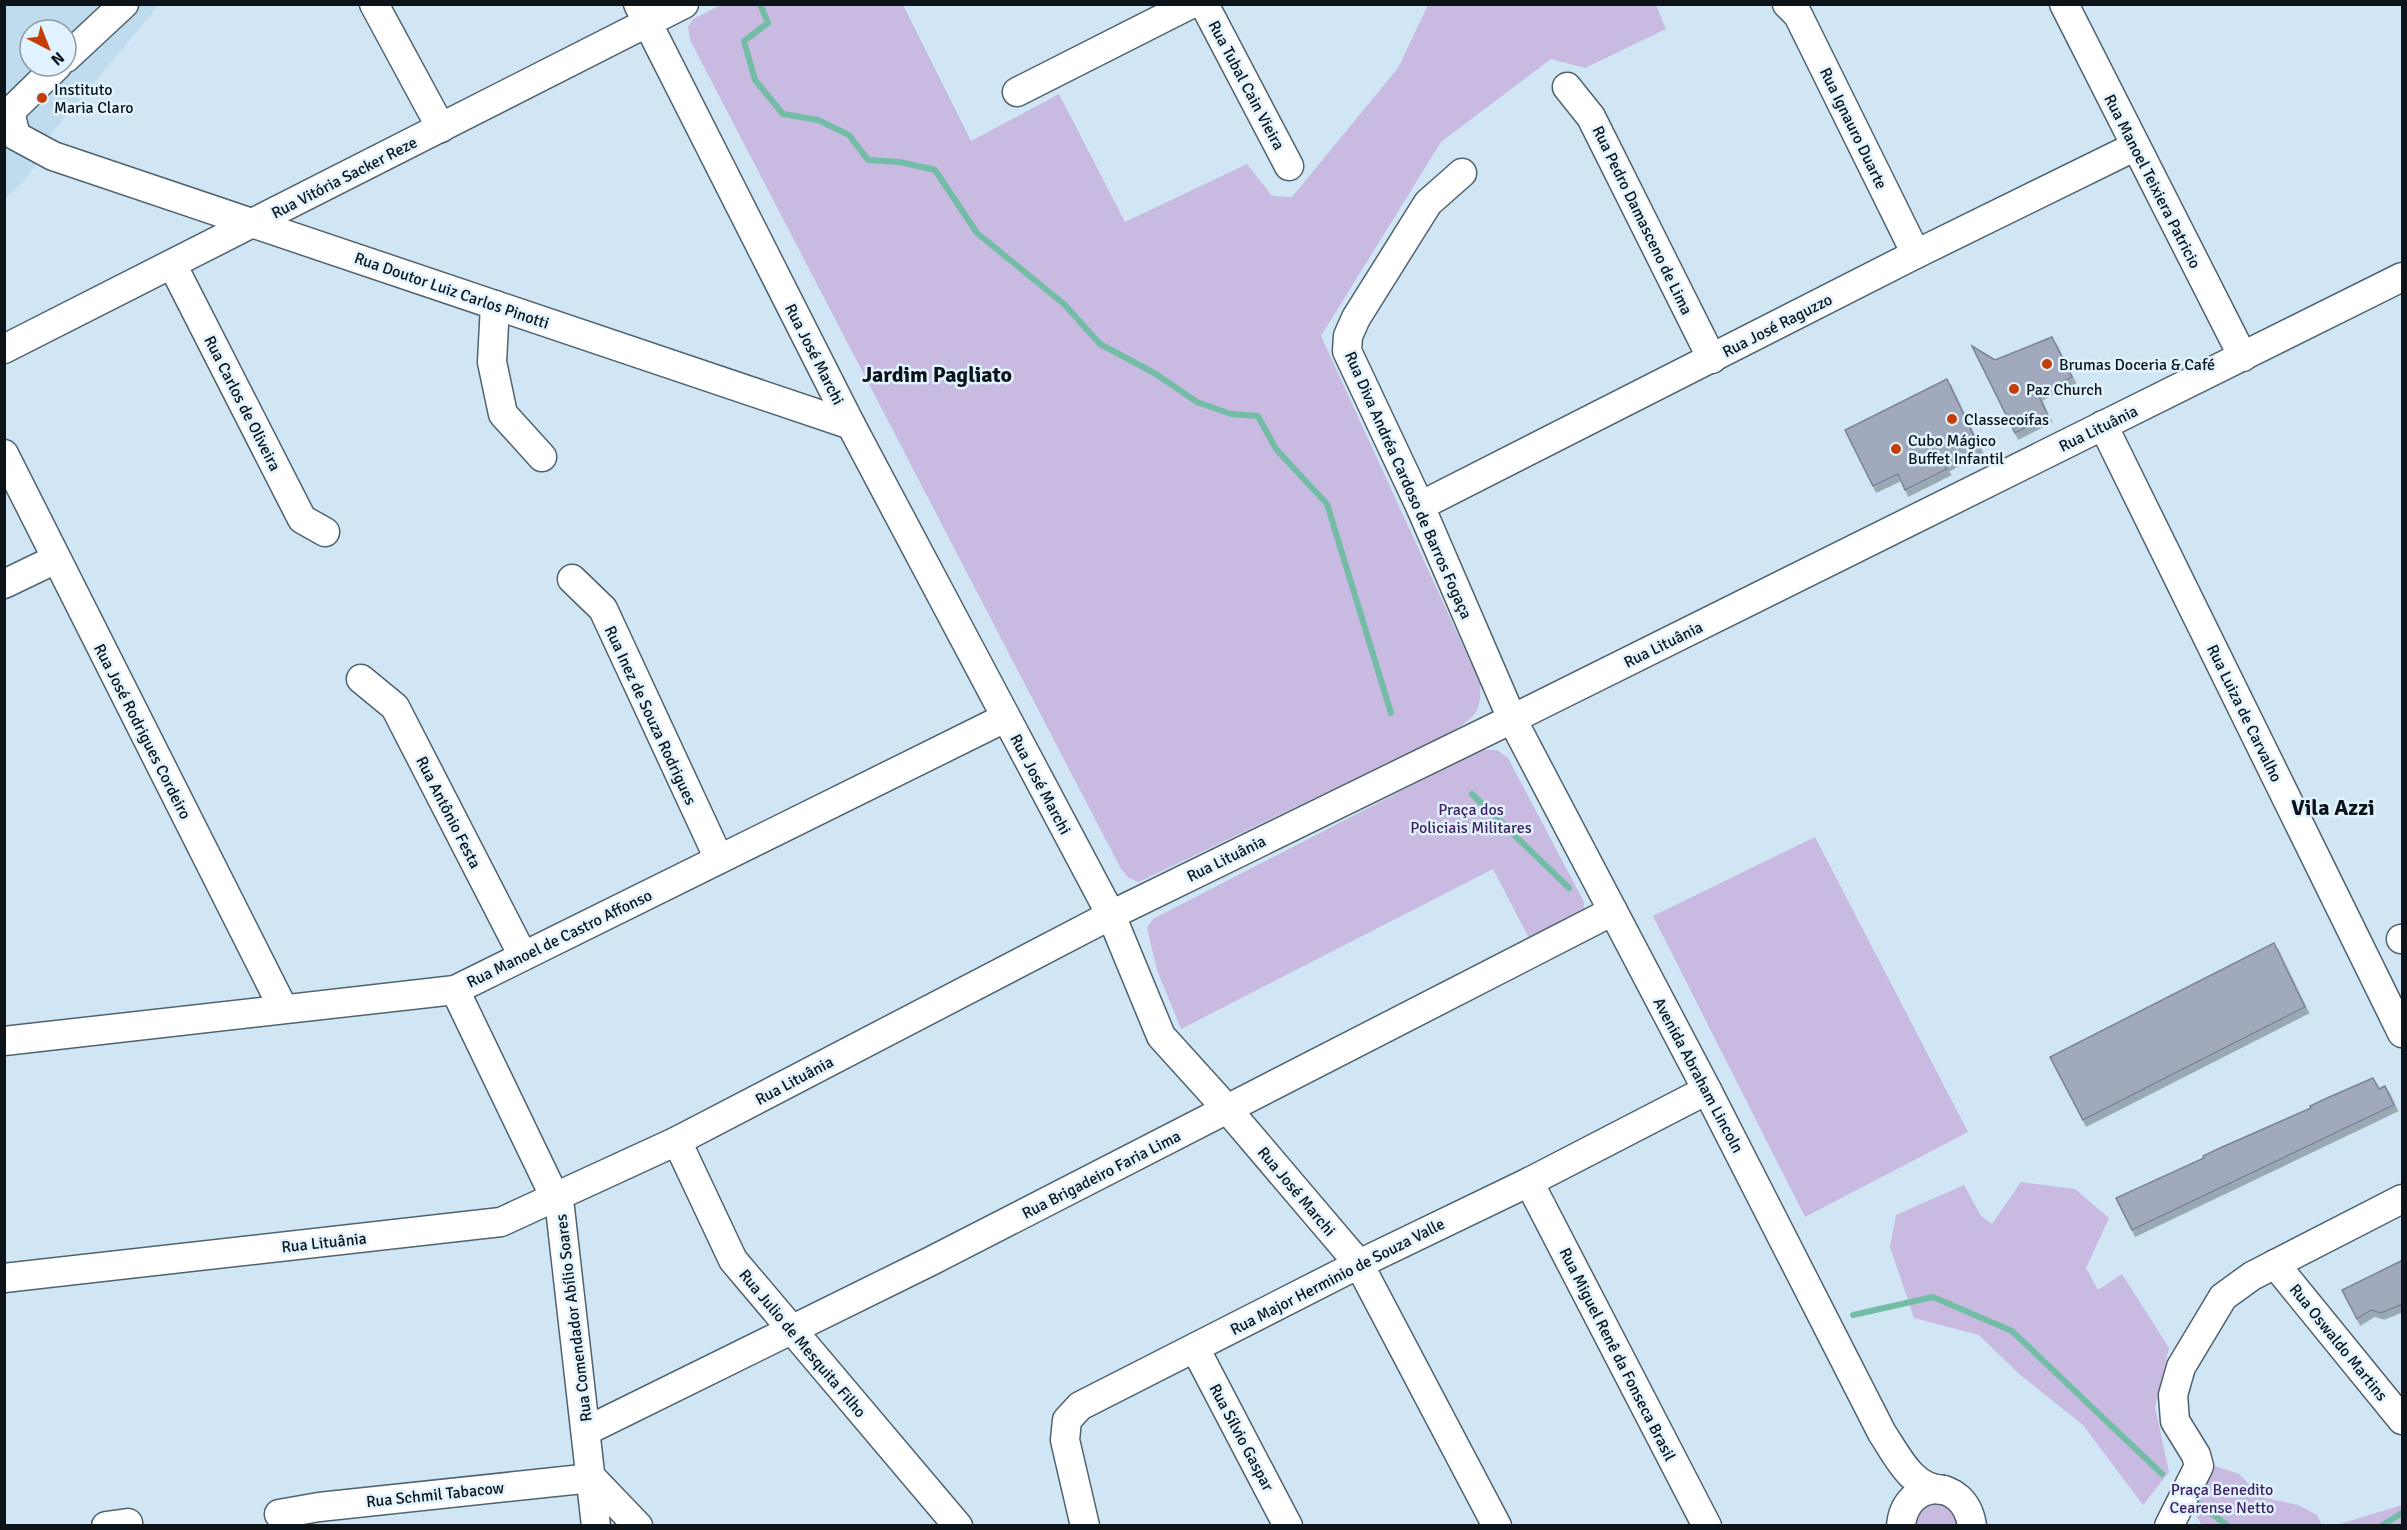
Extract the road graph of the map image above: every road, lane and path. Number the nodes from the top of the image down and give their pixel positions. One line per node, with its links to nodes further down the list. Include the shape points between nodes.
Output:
1 (124, 4): 9 (street)
2 (374, 4): 14 (street)
3 (684, 4): 8 (street, Rua Vitória Sacker Reze)
4 (1191, 4): 12 (street)
5 (1204, 4): 16 (street, Rua Tubal Cain Vieira)
6 (1787, 4): 19 (street, Rua Ignauro Duarte, via 1798,15)
7 (2064, 4): 15 (street, Rua Manoel Teixiera Patricio)
8 (643, 14): 14 (street, Rua Vitória Sacker Reze); 26 (street, Rua José Marchi)
9 (78, 47)
10 (45, 78): 13 (street, via 10,112)
11 (1568, 87): 25 (street, Rua Pedro Damasceno de Lima, via 1591,117)
12 (1017, 92)
13 (8, 120): 18 (street, Rua Doutor Luiz Carlos Pinotti, via 16,136 53,156)
14 (441, 128): 18 (street, Rua Vitória Sacker Reze)
15 (2134, 147): 19 (street, Rua José Raguzzo); 24 (street, Rua Manoel Teixiera Patricio)
16 (1289, 166)
17 (1462, 173): 30 (street, Rua Diva Andréa Cardoso de Barros Fogaça, via 1428,203 1348,336 1347,351)
18 (251, 224): 20 (street, Rua Vitória Sacker Reze); 22 (street, Rua Doutor Luiz Carlos Pinotti)
19 (1917, 254): 25 (street, Rua José Raguzzo)
20 (172, 264): 23 (street, Rua Vitória Sacker Reze); 31 (street, Rua Carlos de Oliveira, via 302,519)
21 (2403, 278): 24 (street, Rua Lituânia)
22 (495, 305): 26 (street, Rua Doutor Luiz Carlos Pinotti); 29 (street, via 492,362 503,414)
23 (4, 349)
24 (2243, 357): 27 (street, Rua Lituânia)
25 (1712, 358): 30 (street, Rua José Raguzzo)
26 (851, 425): 36 (street, Rua José Marchi)
27 (2103, 425): 37 (street, Rua Lituânia); 44 (street, Rua Luiza de Carvalho)
28 (4, 454): 32 (street, Rua José Rodrigues Cordeiro)
29 (542, 457)
30 (1420, 506): 37 (street, Rua Diva Andréa Cardoso de Barros Fogaça)
31 (325, 532)
32 (56, 559): 34 (street); 43 (street, Rua José Rodrigues Cordeiro)
33 (572, 579): 38 (street, Rua Inez de Souza Rodrigues, via 603,609)
34 (4, 584)
35 (362, 679): 41 (street, Rua Antônio Festa, via 395,707)
36 (1005, 717): 38 (street, Rua Manoel de Castro Affonso); 40 (street, Rua José Marchi)
37 (1512, 719): 39 (street, Avenida Abraham Lincoln); 40 (street, Rua Lituânia)
38 (719, 859): 41 (street, Rua Manoel de Castro Affonso)
39 (1613, 911): 46 (street, Avenida Abraham Lincoln); 47 (street, Rua Brigadeiro Faria Lima)
40 (1110, 915): 47 (street, Rua José Marchi, via 1161,1036); 48 (street, Rua Lituânia)
41 (523, 956): 42 (street, Rua Manoel de Castro Affonso)
42 (455, 990): 43 (street, Rua Manoel de Castro Affonso); 50 (street, Rua Comendador Abílio Soares)
43 (283, 1008): 45 (street, Rua Manoel de Castro Affonso)
44 (2403, 1033)
45 (4, 1041)
46 (1707, 1090): 49 (street, Rua Major Herminio de Souza Valle); 59 (street, Avenida Abraham Lincoln)
47 (1228, 1110): 52 (street, Rua José Marchi); 55 (street, Rua Brigadeiro Faria Lima)
48 (677, 1141): 50 (street, Rua Lituânia); 55 (street, Rua Julio de Mesquita Filho, via 732,1260)
49 (1529, 1182): 52 (street, Rua Major Herminio de Souza Valle); 71 (street, Rua Miguel Renê da Fonseca Brasil)
50 (555, 1197): 54 (street, Rua Lituânia, via 501,1222); 58 (street, Rua Comendador Abílio Soares, via 560,1208)
51 (2403, 1199): 53 (street)
52 (1359, 1264): 56 (street, Rua Major Herminio de Souza Valle); 70 (street, Rua José Marchi)
53 (2275, 1264): 57 (street, Rua Oswaldo Martins); 72 (street, via 2223,1297 2181,1367 2173,1395 2175,1420 2199,1466)
54 (4, 1278)
55 (792, 1330): 58 (street, Rua Brigadeiro Faria Lima); 67 (street, Rua Julio de Mesquita Filho)
56 (1195, 1348): 68 (street, Rua Major Herminio de Souza Valle, via 1080,1406 1067,1420 1065,1440); 69 (street, Rua Sílvio Gaspar)
57 (2403, 1420)
58 (586, 1431): 60 (street, Rua Comendador Abílio Soares)
59 (1882, 1433): 61 (street, Avenida Abraham Lincoln, via 1907,1471); 63 (street, Avenida Abraham Lincoln, via 1903,1492)
60 (592, 1478): 62 (street, Rua Schmil Tabacow); 65 (street, Rua Comendador Abílio Soares); 66 (street)
61 (1938, 1490): 63 (street, via 1911,1499); 64 (street, Avenida Abraham Lincoln, via 1955,1494)
62 (279, 1514)
63 (1901, 1520)
64 (1975, 1522)
65 (596, 1526)
66 (638, 1526)
67 (958, 1526)
68 (1085, 1526)
69 (1288, 1526)
70 (1497, 1526)
71 (1707, 1526)
72 (2169, 1526)

